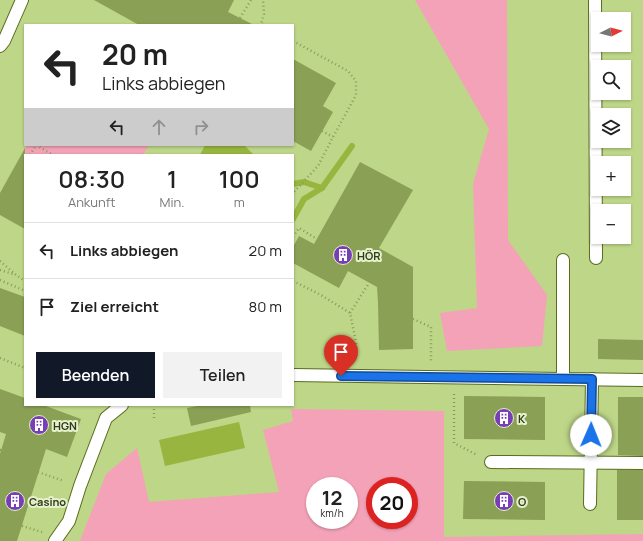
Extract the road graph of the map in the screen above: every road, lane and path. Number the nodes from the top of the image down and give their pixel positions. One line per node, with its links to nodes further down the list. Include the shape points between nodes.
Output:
1 (22, 0): 8 (lane)
2 (251, 0): 5 (path)
3 (264, 0): 6 (path)
4 (595, 0): 16 (lane)
5 (240, 18)
6 (261, 24)
7 (294, 42): 10 (path, via 348,71 356,81 356,95)
8 (0, 46)
9 (322, 131): 10 (path)
10 (333, 137): 13 (path, via 318,166)
11 (38, 146): 12 (path)
12 (51, 154)
13 (294, 192)
14 (294, 236): 15 (path, via 300,228)
15 (317, 239)
16 (596, 258)
17 (563, 260): 34 (lane)
18 (0, 261): 20 (path)
19 (0, 270): 20 (path)
20 (16, 275): 22 (path)
21 (0, 280): 25 (path)
22 (24, 280)
23 (294, 281): 26 (path, via 321,294)
24 (369, 283): 26 (path)
25 (24, 291)
26 (350, 313): 31 (path, via 356,342)
27 (413, 319): 32 (path, via 431,327)
28 (0, 358): 29 (path)
29 (24, 368)
30 (294, 375): 31 (lane)
31 (357, 376): 32 (lane)
32 (431, 377): 33 (lane)
33 (454, 378): 34 (lane); 40 (path, via 454,443)
34 (563, 379): 35 (lane)
35 (592, 379): 36 (lane); 41 (lane)
36 (643, 380)
37 (121, 406): 44 (lane, via 106,418)
38 (154, 406): 39 (path)
39 (154, 421)
40 (491, 462): 41 (lane)
41 (591, 463): 42 (lane); 45 (lane)
42 (643, 464)
43 (38, 472): 44 (path)
44 (80, 486): 46 (lane, via 69,521)
45 (590, 504)
46 (55, 541)

